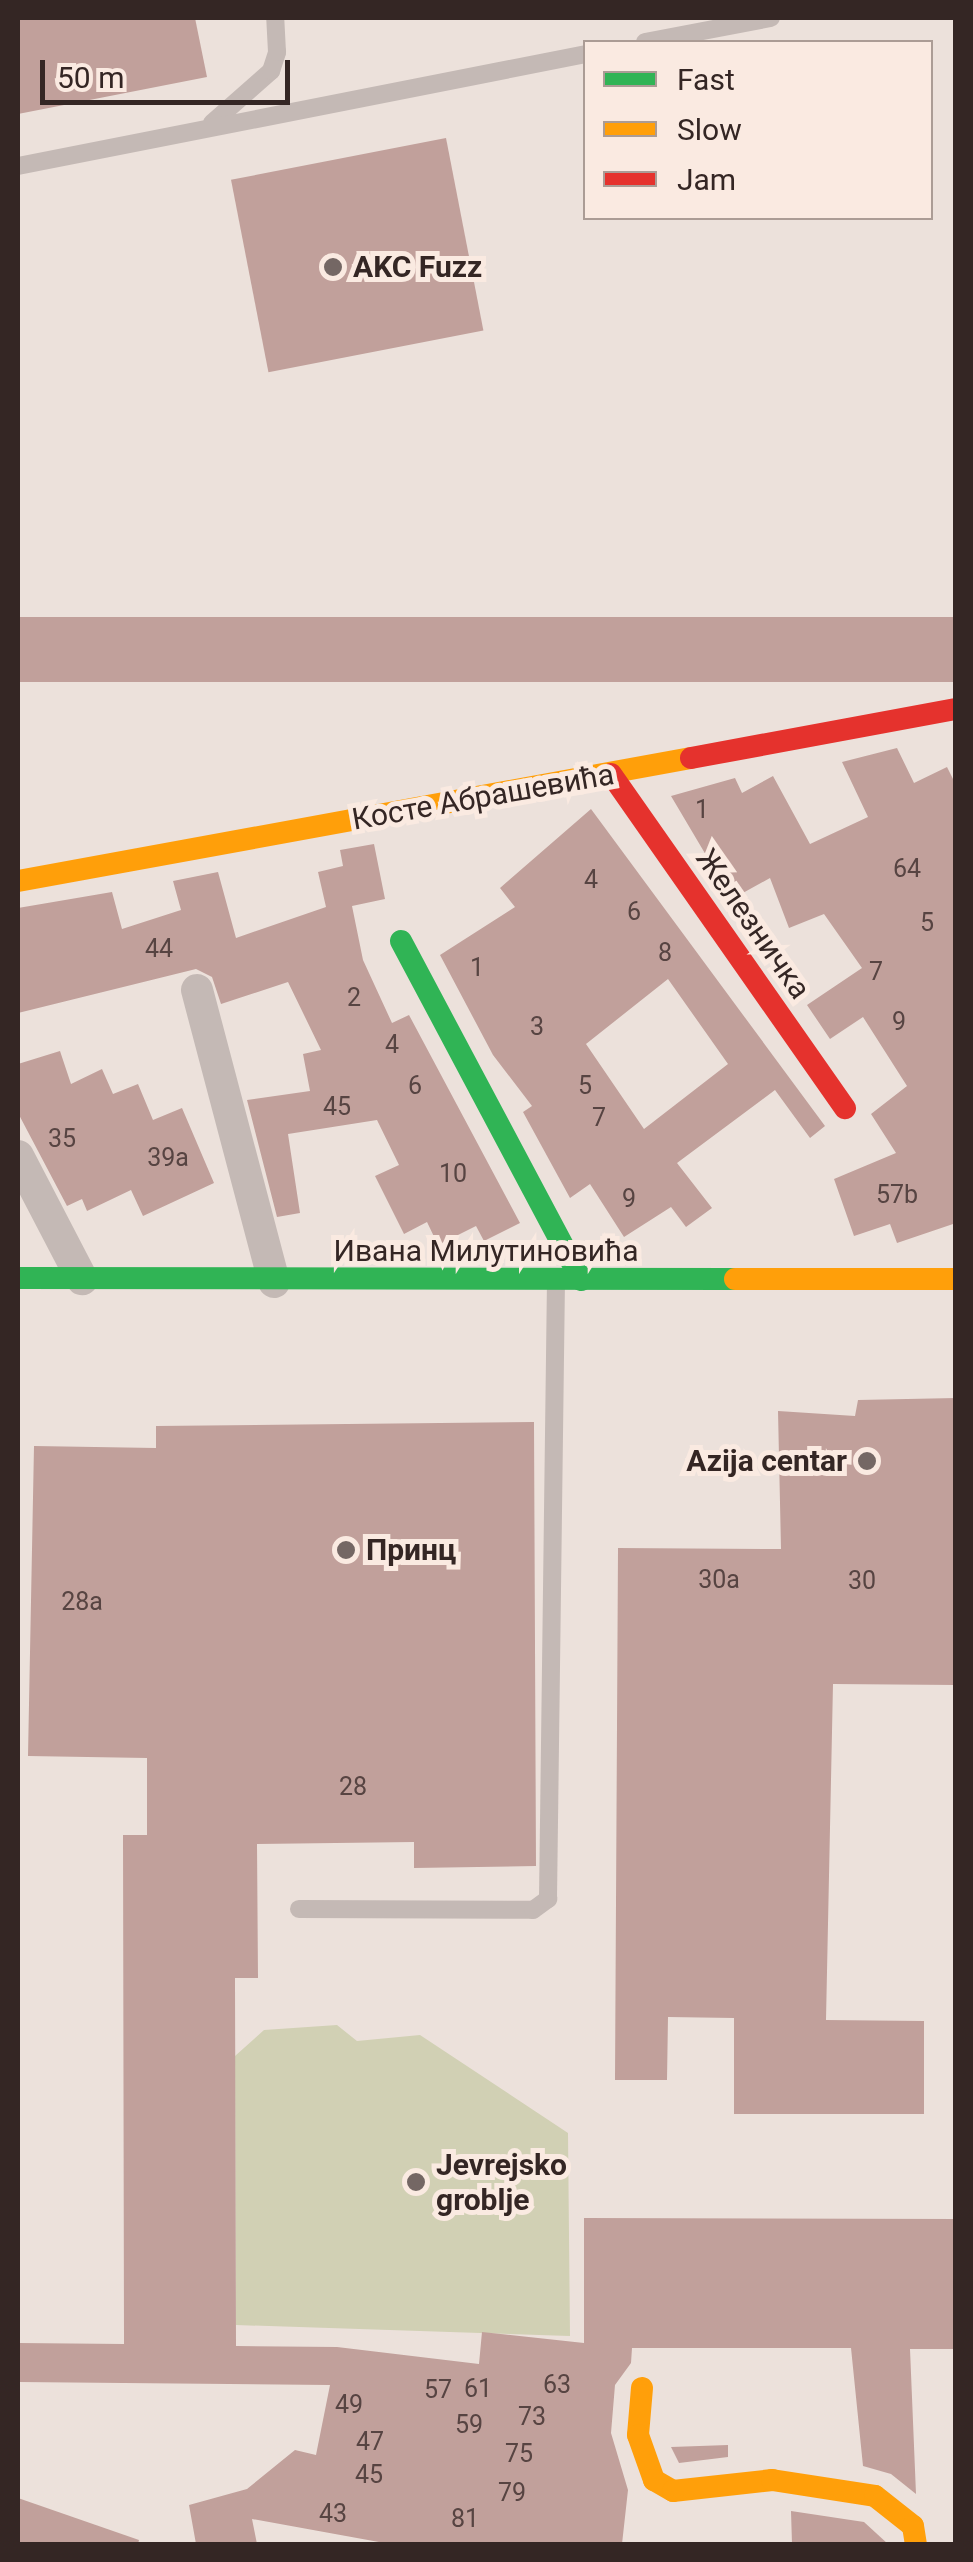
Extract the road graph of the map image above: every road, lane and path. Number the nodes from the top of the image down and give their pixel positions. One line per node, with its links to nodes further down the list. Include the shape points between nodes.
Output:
1 (275, 18): 5 (lane, via 277,52 270,72 252,94)
2 (771, 18): 3 (lane)
3 (655, 40)
4 (583, 55): 5 (lane)
5 (200, 130): 6 (lane)
6 (18, 166)
7 (953, 715): 8 (street, Косте Абрашевића)
8 (611, 774): 9 (street, Косте Абрашевића); 12 (street, Железничка)
9 (18, 881)
10 (400, 941): 18 (street)
11 (196, 990): 19 (street)
12 (845, 1108)
13 (18, 1156): 16 (street)
14 (18, 1278): 16 (street, Ивана Милутиновића)
15 (956, 1278): 18 (street, Ивана Милутиновића)
16 (82, 1279): 19 (street, Ивана Милутиновића)
17 (556, 1280): 18 (street, Ивана Милутиновића); 19 (street, Ивана Милутиновића); 20 (lane, via 548,1899 533,1910)
18 (582, 1280)
19 (274, 1282)
20 (299, 1909)
21 (642, 2388): 22 (street, via 642,2458 654,2480 673,2492 772,2480 875,2496 913,2526)
22 (916, 2544)

